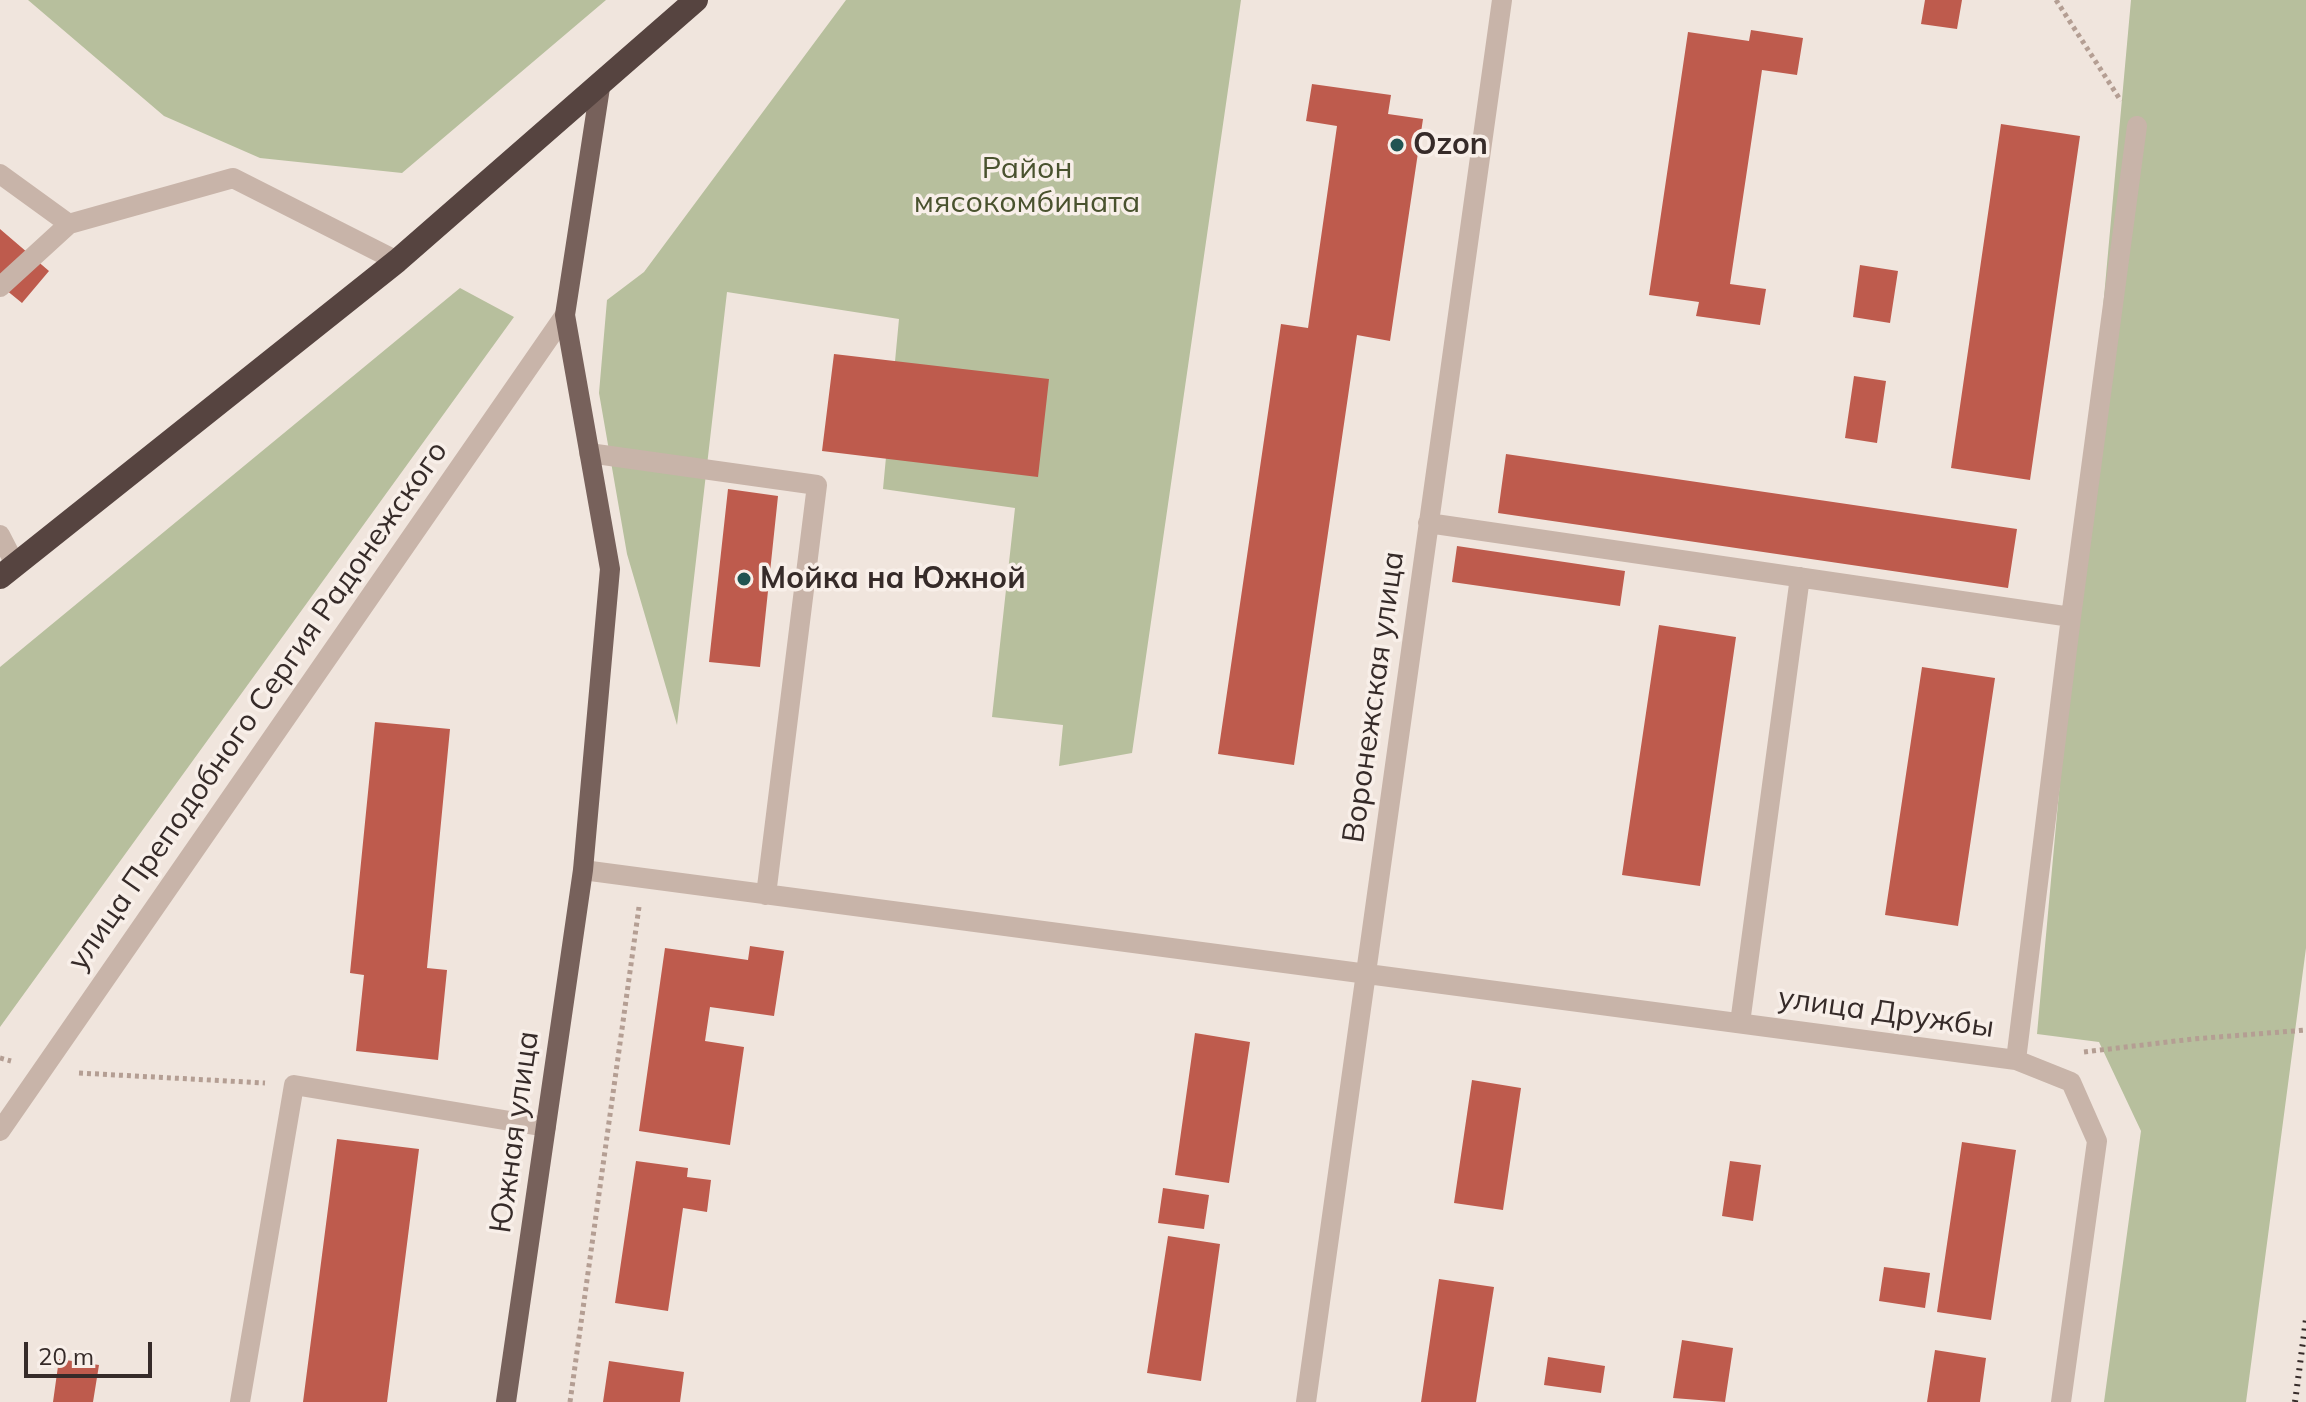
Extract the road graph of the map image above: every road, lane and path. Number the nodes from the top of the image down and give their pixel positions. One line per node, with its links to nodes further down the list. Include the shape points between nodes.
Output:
1 (696, 0): 4 (highway)
2 (1502, 0): 12 (street, Воронежская улица)
3 (2056, 0): 5 (path)
4 (601, 81): 8 (highway); 10 (main road, Южная улица)
5 (2137, 126): 16 (street)
6 (0, 174): 7 (street)
7 (69, 224): 8 (street, via 233,178); 9 (street)
8 (397, 261): 14 (highway)
9 (0, 287)
10 (565, 315): 11 (main road, Южная улица); 26 (street, улица Преподобного Сергия Радонежского)
11 (589, 453): 17 (main road, Южная улица, via 610,569); 19 (street, via 817,485)
12 (1428, 523): 15 (street); 20 (street, Воронежская улица)
13 (0, 535): 14 (street)
14 (8, 571)
15 (1800, 577): 16 (street); 21 (street)
16 (2071, 617): 25 (street)
17 (583, 870): 18 (street, улица Дружбы); 28 (main road, Южная улица)
18 (643, 878): 19 (street, улица Дружбы); 32 (path)
19 (766, 895): 20 (street, улица Дружбы)
20 (1365, 974): 21 (street, улица Дружбы); 33 (street, Воронежская улица)
21 (1740, 1023): 25 (street, улица Дружбы)
22 (2306, 1030): 23 (path)
23 (2075, 1053)
24 (0, 1058): 26 (path)
25 (2016, 1060): 34 (street, улица Дружбы, via 2071,1082 2097,1141)
26 (42, 1070): 27 (path); 29 (street, улица Преподобного Сергия Радонежского)
27 (294, 1085): 28 (street); 30 (street)
28 (546, 1127): 31 (main road, Южная улица)
29 (0, 1131)
30 (240, 1402)
31 (506, 1402)
32 (570, 1402)
33 (1306, 1402)
34 (2061, 1402)

